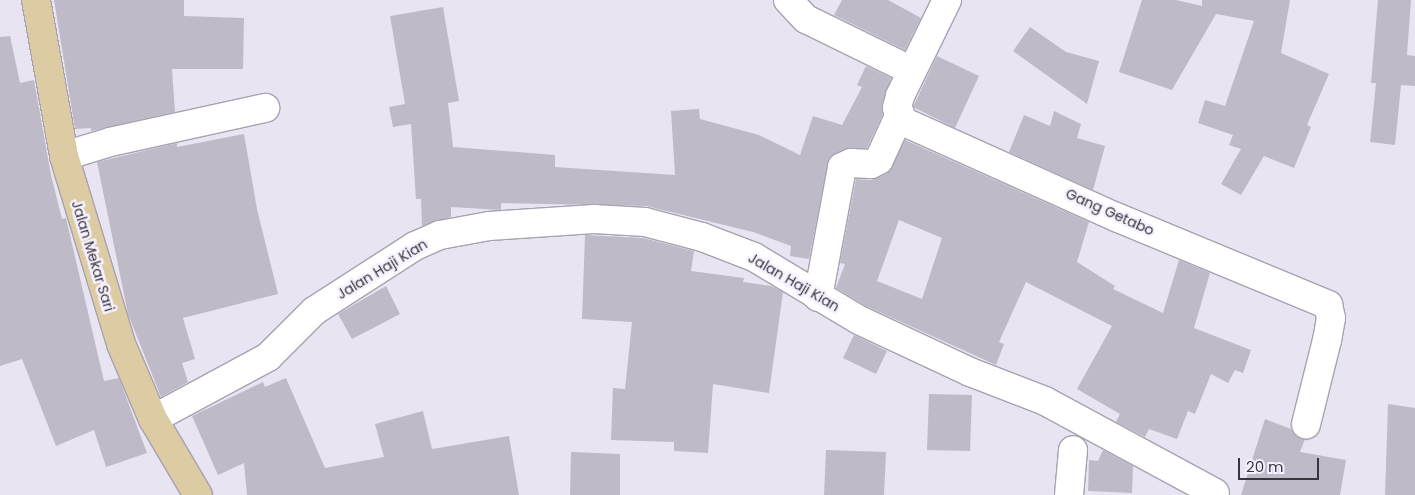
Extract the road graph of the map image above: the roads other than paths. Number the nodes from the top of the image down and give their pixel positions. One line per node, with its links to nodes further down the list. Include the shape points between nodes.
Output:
1 (36, 0): 7 (main road, Jalan Mekar Sari)
2 (788, 0): 4 (street, via 806,19)
3 (947, 0): 4 (street)
4 (910, 70): 6 (street, via 897,108)
5 (266, 108): 7 (street, via 110,142)
6 (900, 114): 8 (street, via 879,160 842,167); 10 (street, Gang Getabo, via 902,121 1116,217 1328,305 1331,318 1327,340)
7 (64, 156): 9 (main road, Jalan Mekar Sari, via 121,344)
8 (818, 297): 9 (street, Jalan Haji Kian, via 754,257 702,237 645,222 594,218 489,226 440,235 415,246 314,311 268,357); 12 (street, Jalan Haji Kian, via 970,372 1045,401)
9 (153, 419): 13 (main road, Jalan Mekar Sari)
10 (1306, 424)
11 (1073, 450): 14 (street)
12 (1215, 493)
13 (198, 495)
14 (1069, 495)

